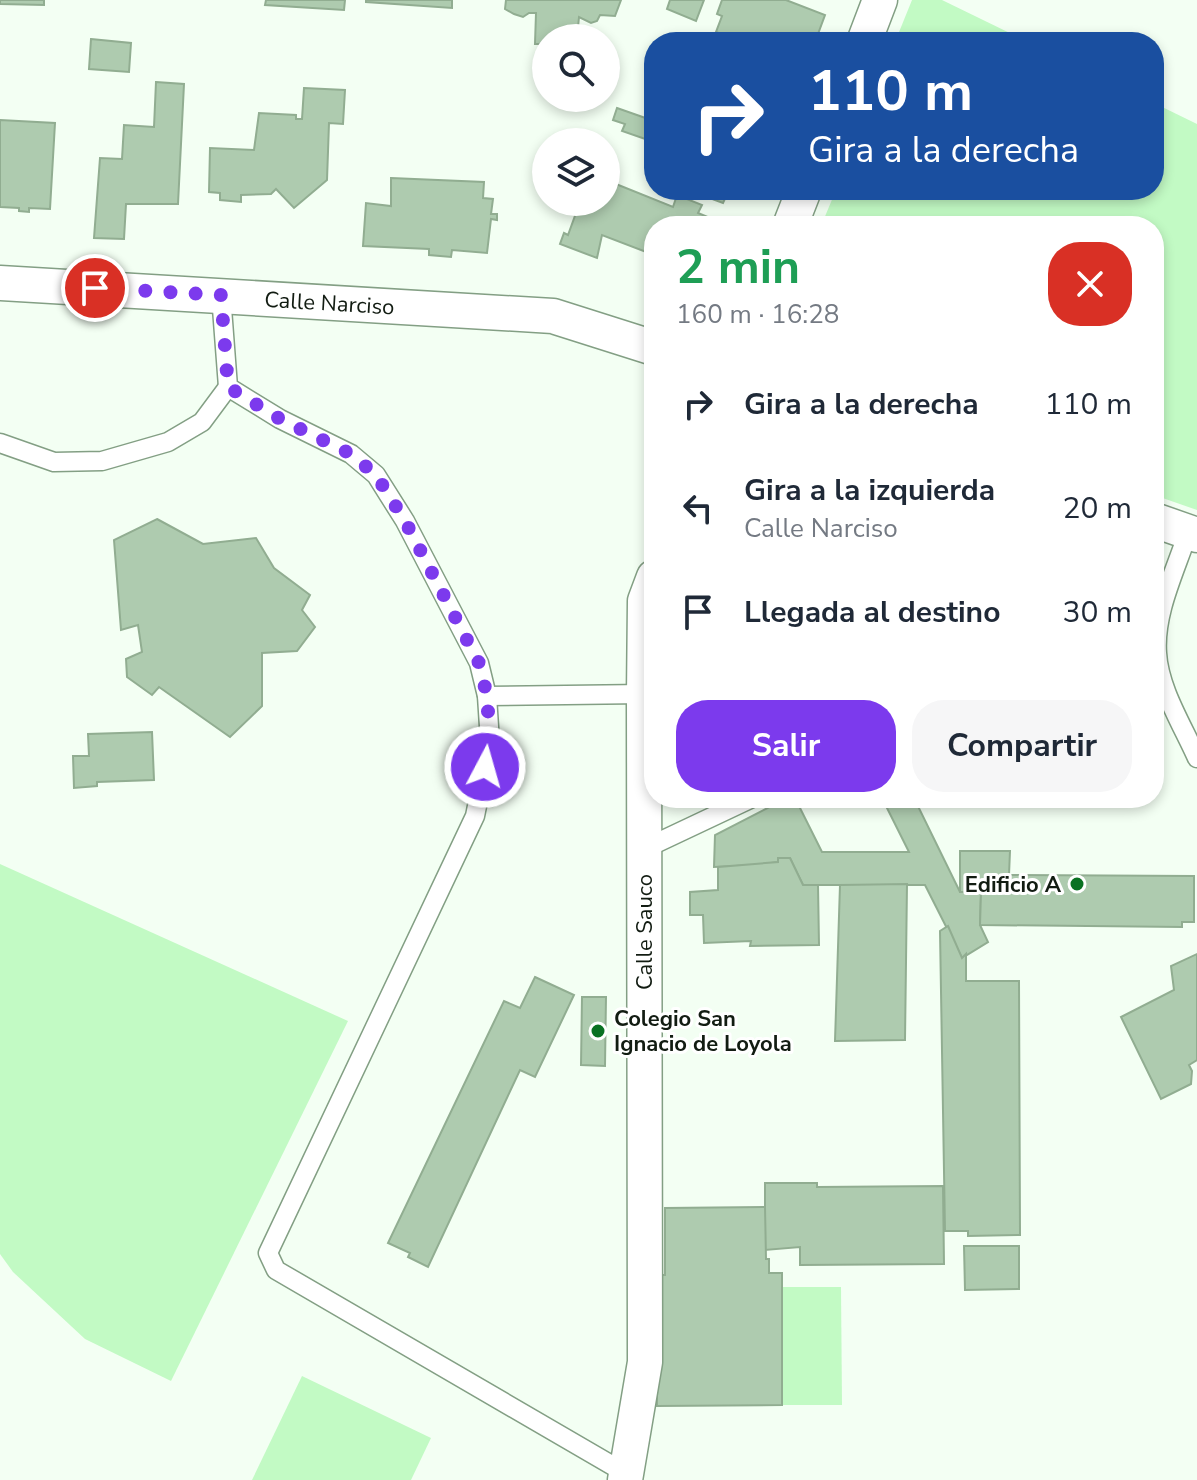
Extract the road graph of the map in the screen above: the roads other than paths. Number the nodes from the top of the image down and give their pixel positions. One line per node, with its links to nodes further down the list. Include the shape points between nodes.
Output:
1 (880, 0): 2 (street)
2 (868, 32)
3 (0, 283): 4 (street, Calle Narciso)
4 (221, 295): 5 (street, Calle Narciso, via 553,316); 6 (lane)
5 (644, 345)
6 (228, 387): 7 (lane, via 202,422 168,442 102,461 54,462); 12 (lane, via 351,454 376,475 479,663)
7 (0, 443)
8 (1164, 524): 9 (street)
9 (1192, 534): 10 (lane)
10 (1164, 605)
11 (1164, 681): 14 (lane)
12 (487, 696): 13 (lane); 18 (lane, via 490,742 475,816 268,1253 276,1270)
13 (644, 701)
14 (1197, 758)
15 (645, 808): 17 (street, Calle Sauco)
16 (731, 808): 17 (lane)
17 (644, 849): 18 (street, Calle Sauco, via 645,1362)
18 (626, 1477)

